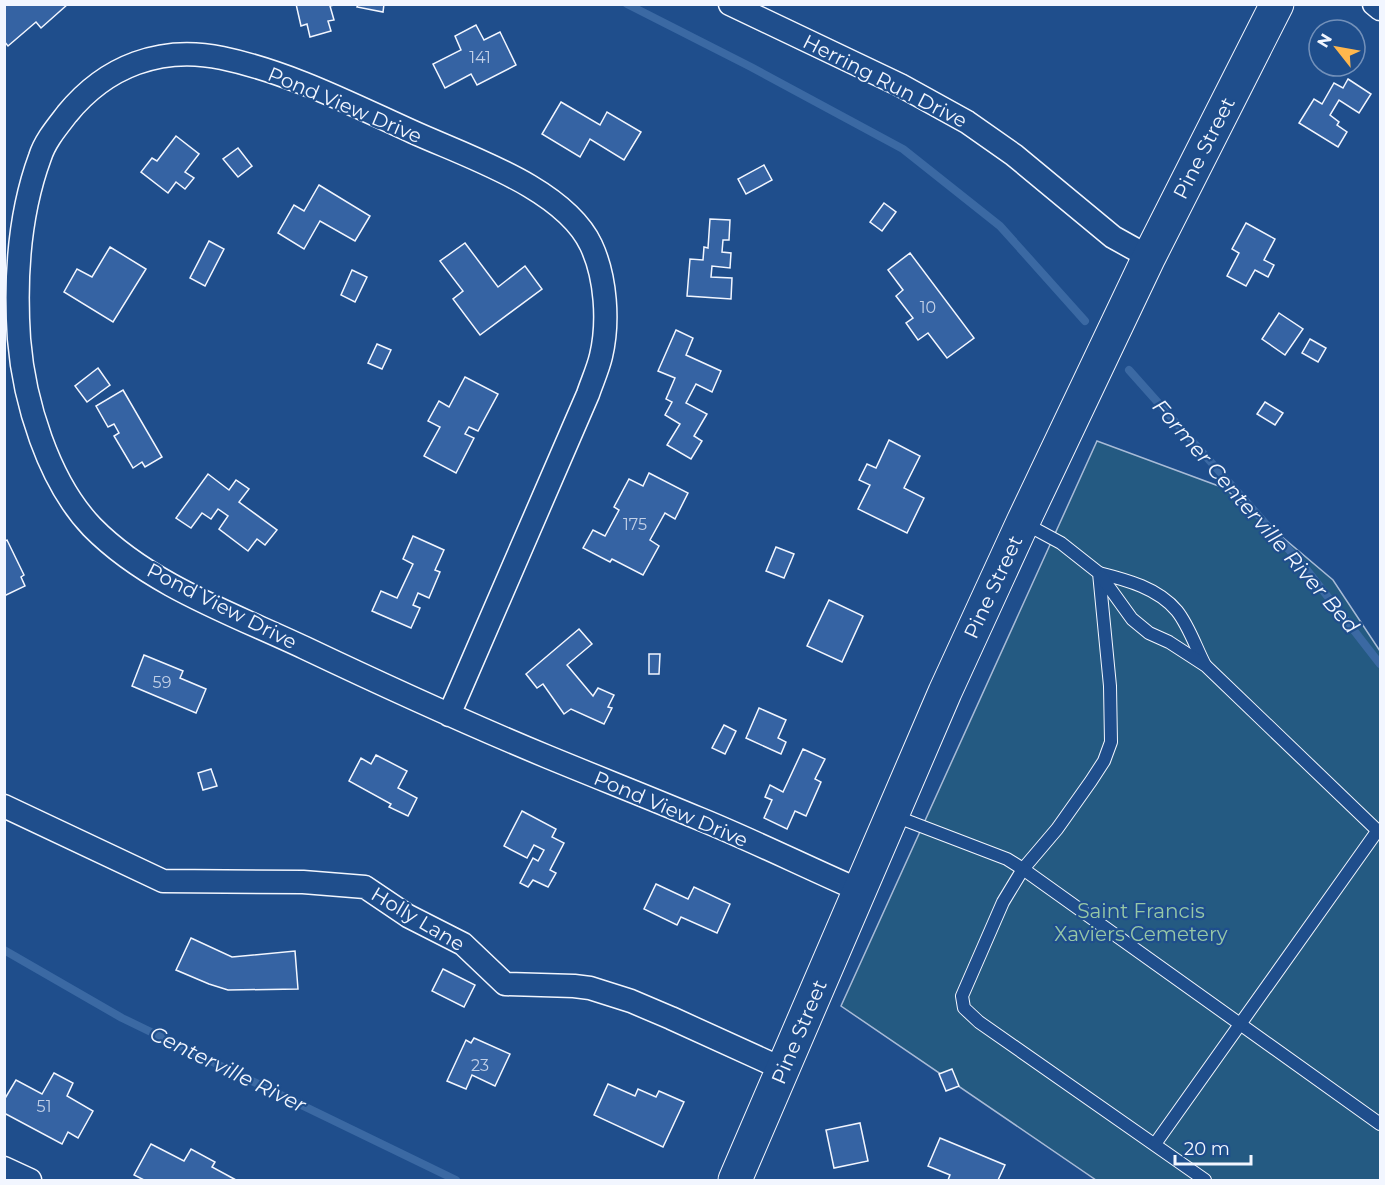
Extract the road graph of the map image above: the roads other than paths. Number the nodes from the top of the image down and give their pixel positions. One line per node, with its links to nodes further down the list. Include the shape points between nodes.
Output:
1 (730, 4): 5 (street, Herring Run Drive, via 900,85 967,122 1014,155 1113,237)
2 (1277, 4): 5 (main road, Pine Street)
3 (1374, 4): 4 (street)
4 (1380, 9)
5 (1149, 257): 6 (main road, Pine Street)
6 (1023, 522): 7 (lane, via 1061,543); 11 (main road, Pine Street)
7 (1099, 573): 8 (lane, via 1132,619); 8 (lane, via 1129,580 1164,598 1178,612); 13 (lane, via 1111,742 1091,781)
8 (1206, 666): 12 (lane)
9 (449, 715): 9 (street, Pond View Drive, via 177,588 126,556 87,522 54,468 27,395 21,356 16,301 26,209 41,152 56,128 77,102 123,67 184,54 220,58 297,80 529,185 571,216 591,245 604,295 601,358); 14 (street, Pond View Drive, via 703,820)
10 (4, 806): 16 (street, Holly Lane, via 163,881 303,882 365,887 408,916 463,944 505,984 590,988 631,1001)
11 (891, 815): 13 (lane); 14 (main road, Pine Street)
12 (1379, 831): 15 (lane)
13 (1023, 869): 15 (lane); 18 (lane, via 967,981 962,996 964,1008)
14 (859, 890): 16 (main road, Pine Street)
15 (1242, 1024): 17 (lane); 18 (lane)
16 (783, 1069): 21 (main road, Pine Street)
17 (1380, 1124)
18 (1155, 1144): 22 (lane)
19 (4, 1168): 20 (street)
20 (30, 1180)
21 (735, 1180)
22 (1205, 1180)

